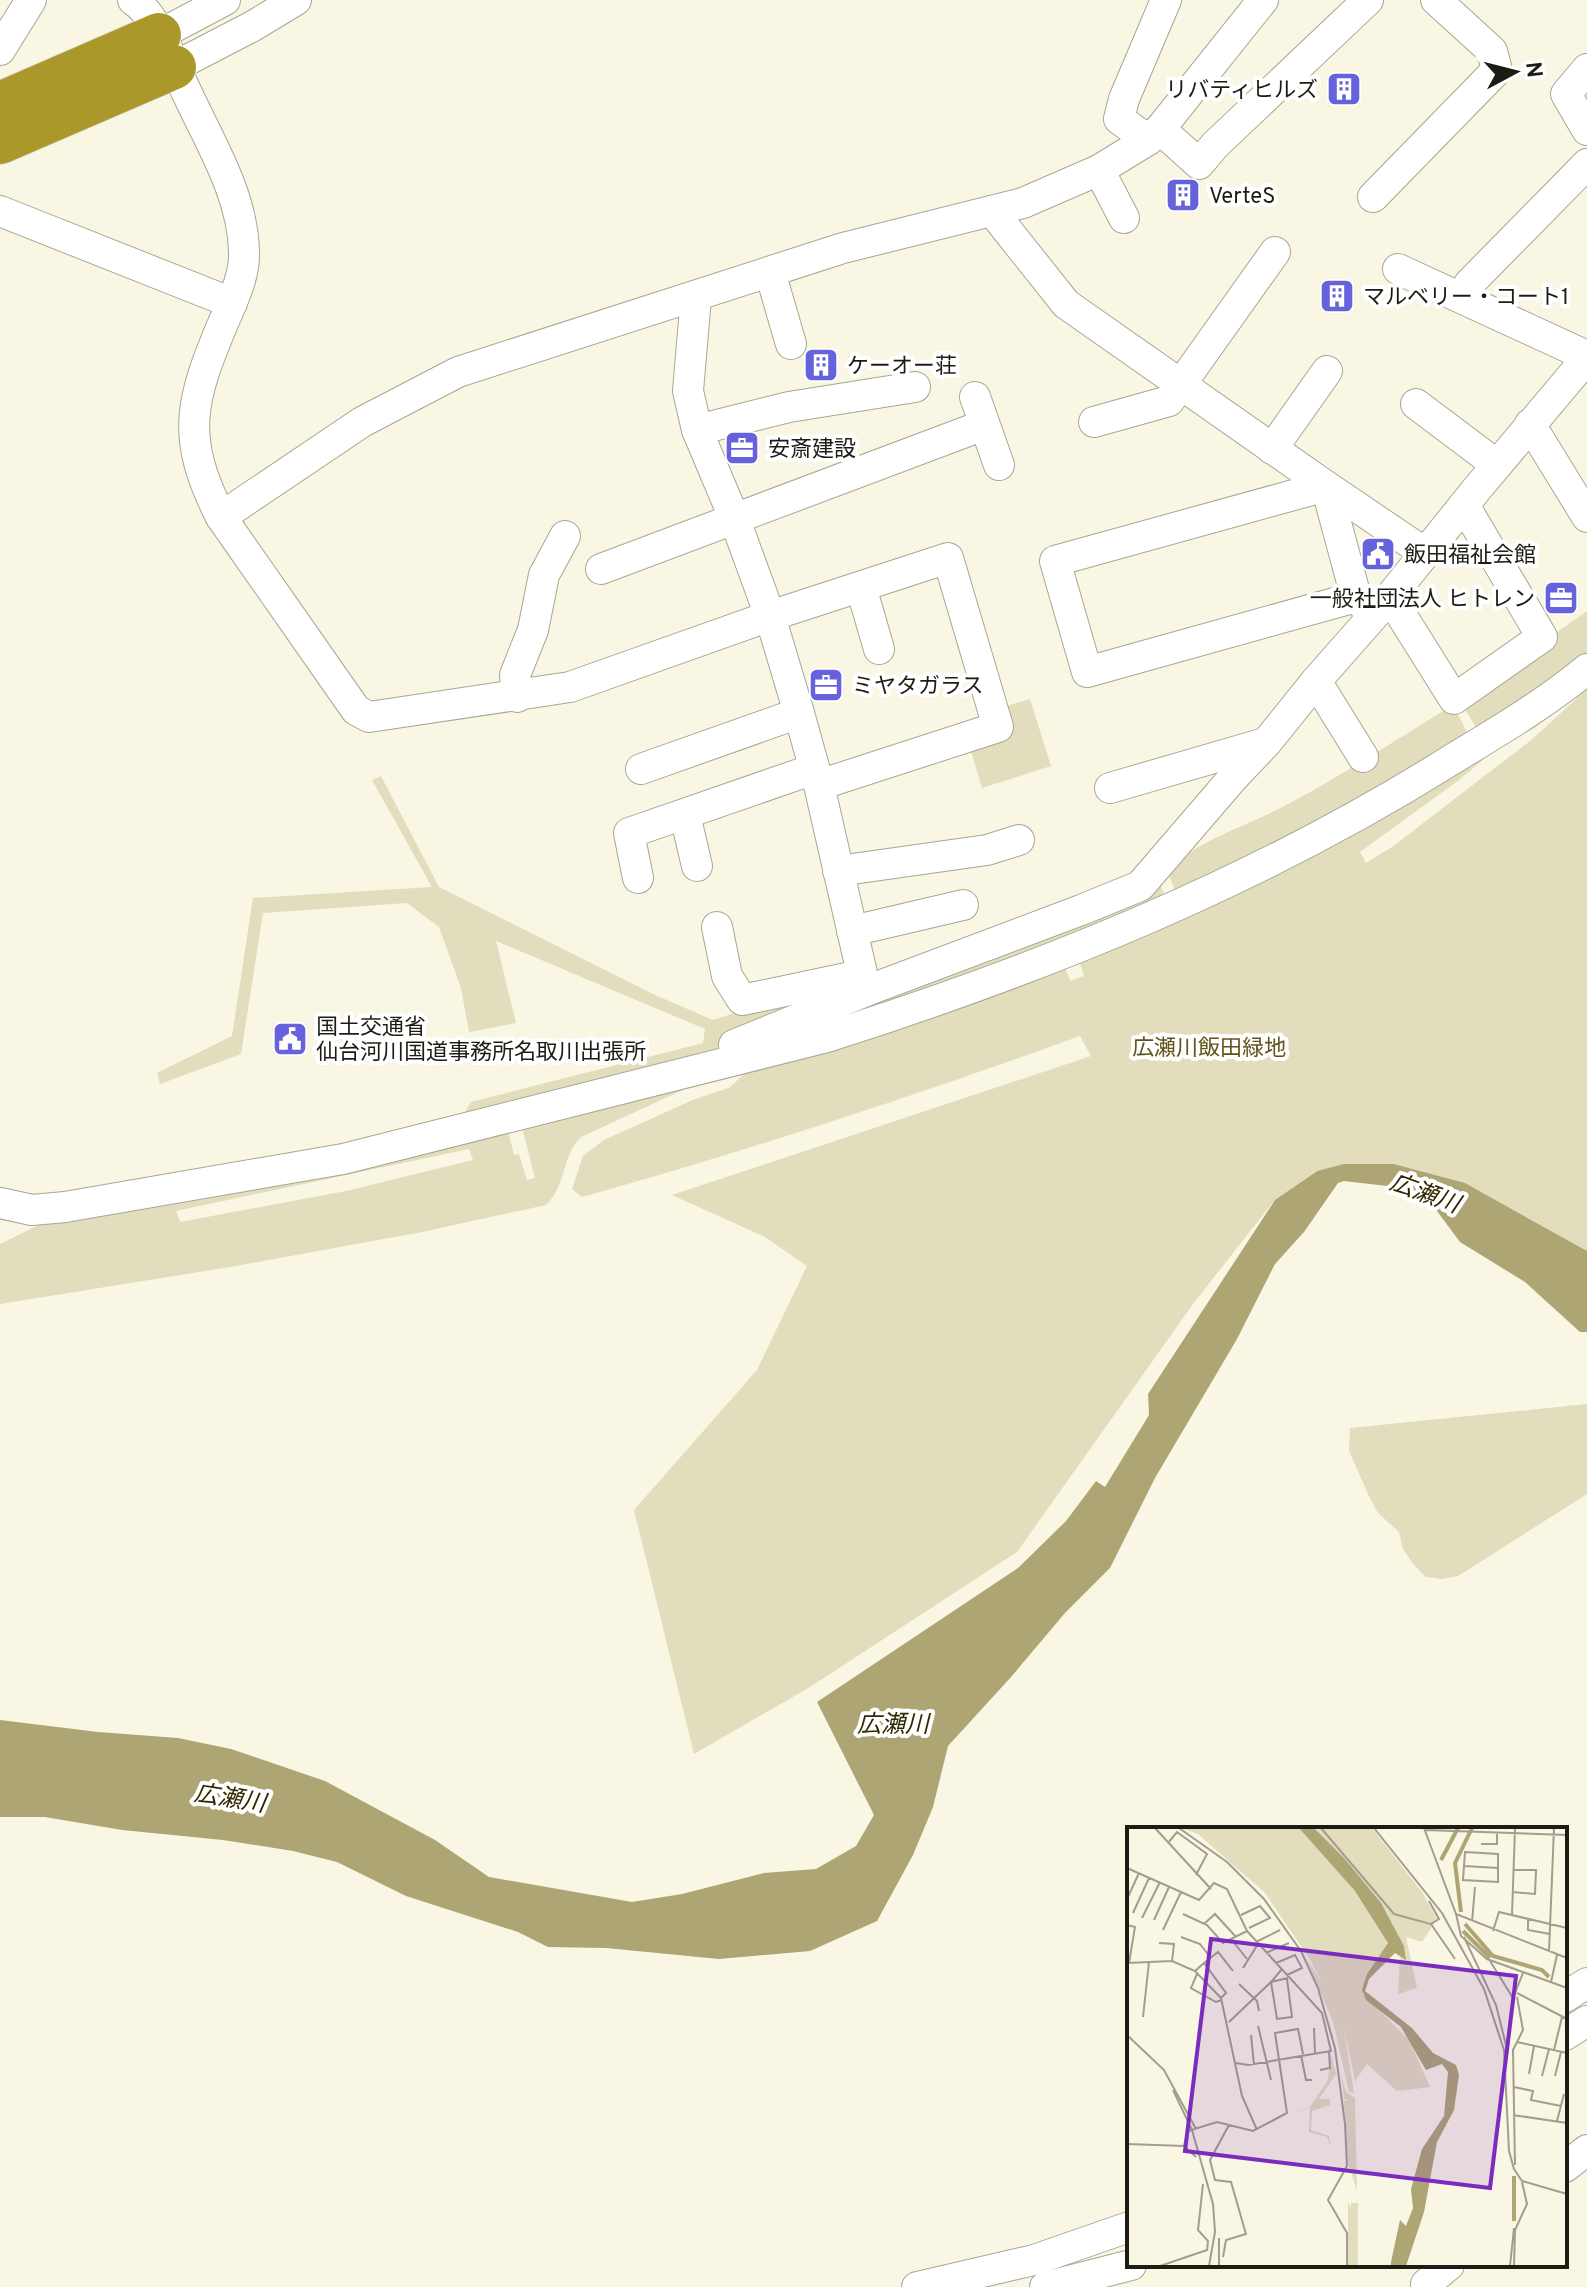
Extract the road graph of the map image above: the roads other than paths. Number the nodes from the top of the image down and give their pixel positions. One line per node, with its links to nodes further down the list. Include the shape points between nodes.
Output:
1 (31, 0): 9 (street)
2 (133, 0): 10 (street, via 146,9)
3 (225, 0): 10 (street)
4 (296, 0): 10 (street, via 253,26)
5 (1166, 0): 14 (street, via 1119,119)
6 (1263, 0): 14 (street)
7 (1368, 0): 14 (street, via 1199,164)
8 (1450, 5): 18 (street, via 1492,51 1494,73)
9 (0, 50)
10 (167, 51): 12 (highway); 15 (highway); 27 (street, via 241,216 243,267)
11 (1587, 69): 13 (street, via 1566,94)
12 (0, 104)
13 (1587, 130)
14 (1154, 134): 17 (street)
15 (0, 142)
16 (1587, 164): 25 (street)
17 (1099, 170): 20 (street); 21 (street)
18 (1373, 197)
19 (0, 211): 27 (street)
20 (992, 211): 24 (street); 31 (street, via 1066,304)
21 (1124, 218)
22 (1275, 252): 31 (street)
23 (1398, 269): 29 (street)
24 (770, 272): 26 (street); 28 (street)
25 (1469, 284)
26 (696, 297): 36 (street, via 688,391); 42 (street, via 432,384 362,422)
27 (232, 303): 42 (street, via 200,382 193,416 196,456)
28 (791, 344)
29 (1587, 357): 35 (street)
30 (1327, 371): 37 (street)
31 (1180, 385): 34 (street, via 1169,401); 37 (street)
32 (915, 387): 36 (street, via 789,407)
33 (1416, 404): 39 (street)
34 (1094, 422)
35 (1530, 424): 39 (street); 43 (street)
36 (697, 430): 44 (street)
37 (1272, 449): 40 (street)
38 (999, 465): 44 (street, via 980,411)
39 (1497, 465): 41 (street)
40 (1326, 486): 46 (street); 49 (street); 49 (street, via 1055,561 1087,672)
41 (1464, 505): 46 (street); 49 (street, via 1542,637 1454,699)
42 (221, 517): 54 (street, via 356,710 369,717)
43 (1587, 517)
44 (735, 520): 47 (street); 50 (street)
45 (565, 536): 54 (street, via 544,575 533,630 515,675)
46 (1425, 553): 49 (street)
47 (601, 569)
48 (861, 587): 50 (street); 51 (street); 59 (street, via 948,558 998,727)
49 (1373, 604): 53 (street)
50 (770, 616): 54 (street, via 570,687); 55 (street)
51 (879, 649)
52 (1587, 669): 70 (street, via 1397,795 1214,891 892,1016)
53 (1316, 681): 56 (street); 57 (street)
54 (517, 697)
55 (799, 713): 58 (street, via 693,737); 59 (street)
56 (1267, 742): 60 (street); 69 (street, via 1140,886)
57 (1363, 757)
58 (641, 769)
59 (816, 777): 61 (street); 64 (street)
60 (1110, 788)
61 (685, 815): 63 (street); 65 (street, via 629,833)
62 (1019, 840): 64 (street, via 987,850)
63 (697, 866)
64 (838, 871): 68 (street)
65 (638, 878)
66 (963, 905): 68 (street)
67 (717, 927): 69 (street, via 727,976 742,1000)
68 (852, 931): 69 (street)
69 (864, 983): 70 (street, via 718,1053)
70 (717, 1065): 71 (street, via 328,1162 65,1207 32,1210)
71 (0, 1203)
72 (1587, 1983): 73 (street)
73 (1567, 1996)
74 (1587, 2021): 75 (street)
75 (1567, 2034)
76 (1587, 2150): 77 (street)
77 (1567, 2165)
78 (1127, 2228): 80 (street, via 1034,2260)
79 (1127, 2266): 81 (street)
80 (917, 2287)
81 (1045, 2287)

